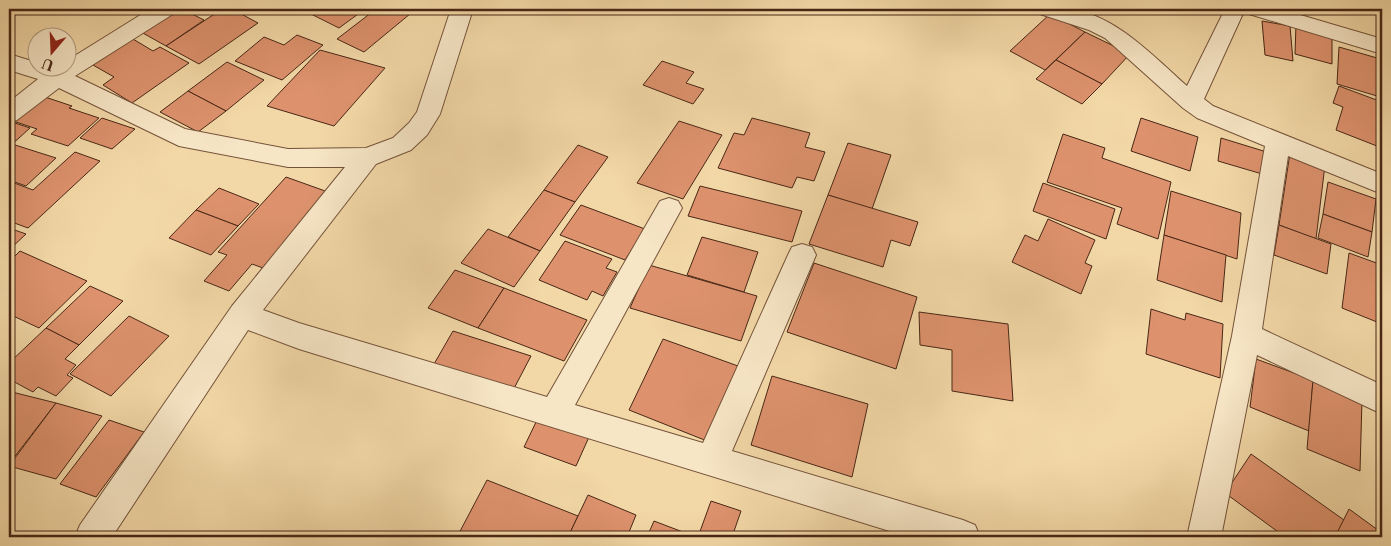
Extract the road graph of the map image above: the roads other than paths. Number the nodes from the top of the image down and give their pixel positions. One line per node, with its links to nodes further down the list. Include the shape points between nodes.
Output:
1 (165, 9): 8 (street)
2 (462, 9): 15 (street, via 428,114 402,144)
3 (1048, 9): 12 (street, via 1113,33)
4 (1235, 9): 12 (street)
5 (1257, 9): 6 (street)
6 (1382, 47)
7 (9, 62): 9 (street)
8 (78, 64)
9 (28, 68)
10 (56, 78): 13 (street)
11 (59, 78): 15 (street, via 179,137 288,158)
12 (1191, 102): 14 (street, via 1205,112)
13 (9, 114)
14 (1278, 143): 16 (street); 20 (street)
15 (367, 157): 19 (street)
16 (1382, 184)
17 (670, 208): 22 (street)
18 (802, 255): 23 (street)
19 (242, 315): 22 (street, via 299,336); 24 (street)
20 (1246, 336): 21 (street); 26 (street)
21 (1382, 400)
22 (555, 412): 23 (street)
23 (711, 462): 25 (street)
24 (92, 537)
25 (963, 537)
26 (1204, 537)

